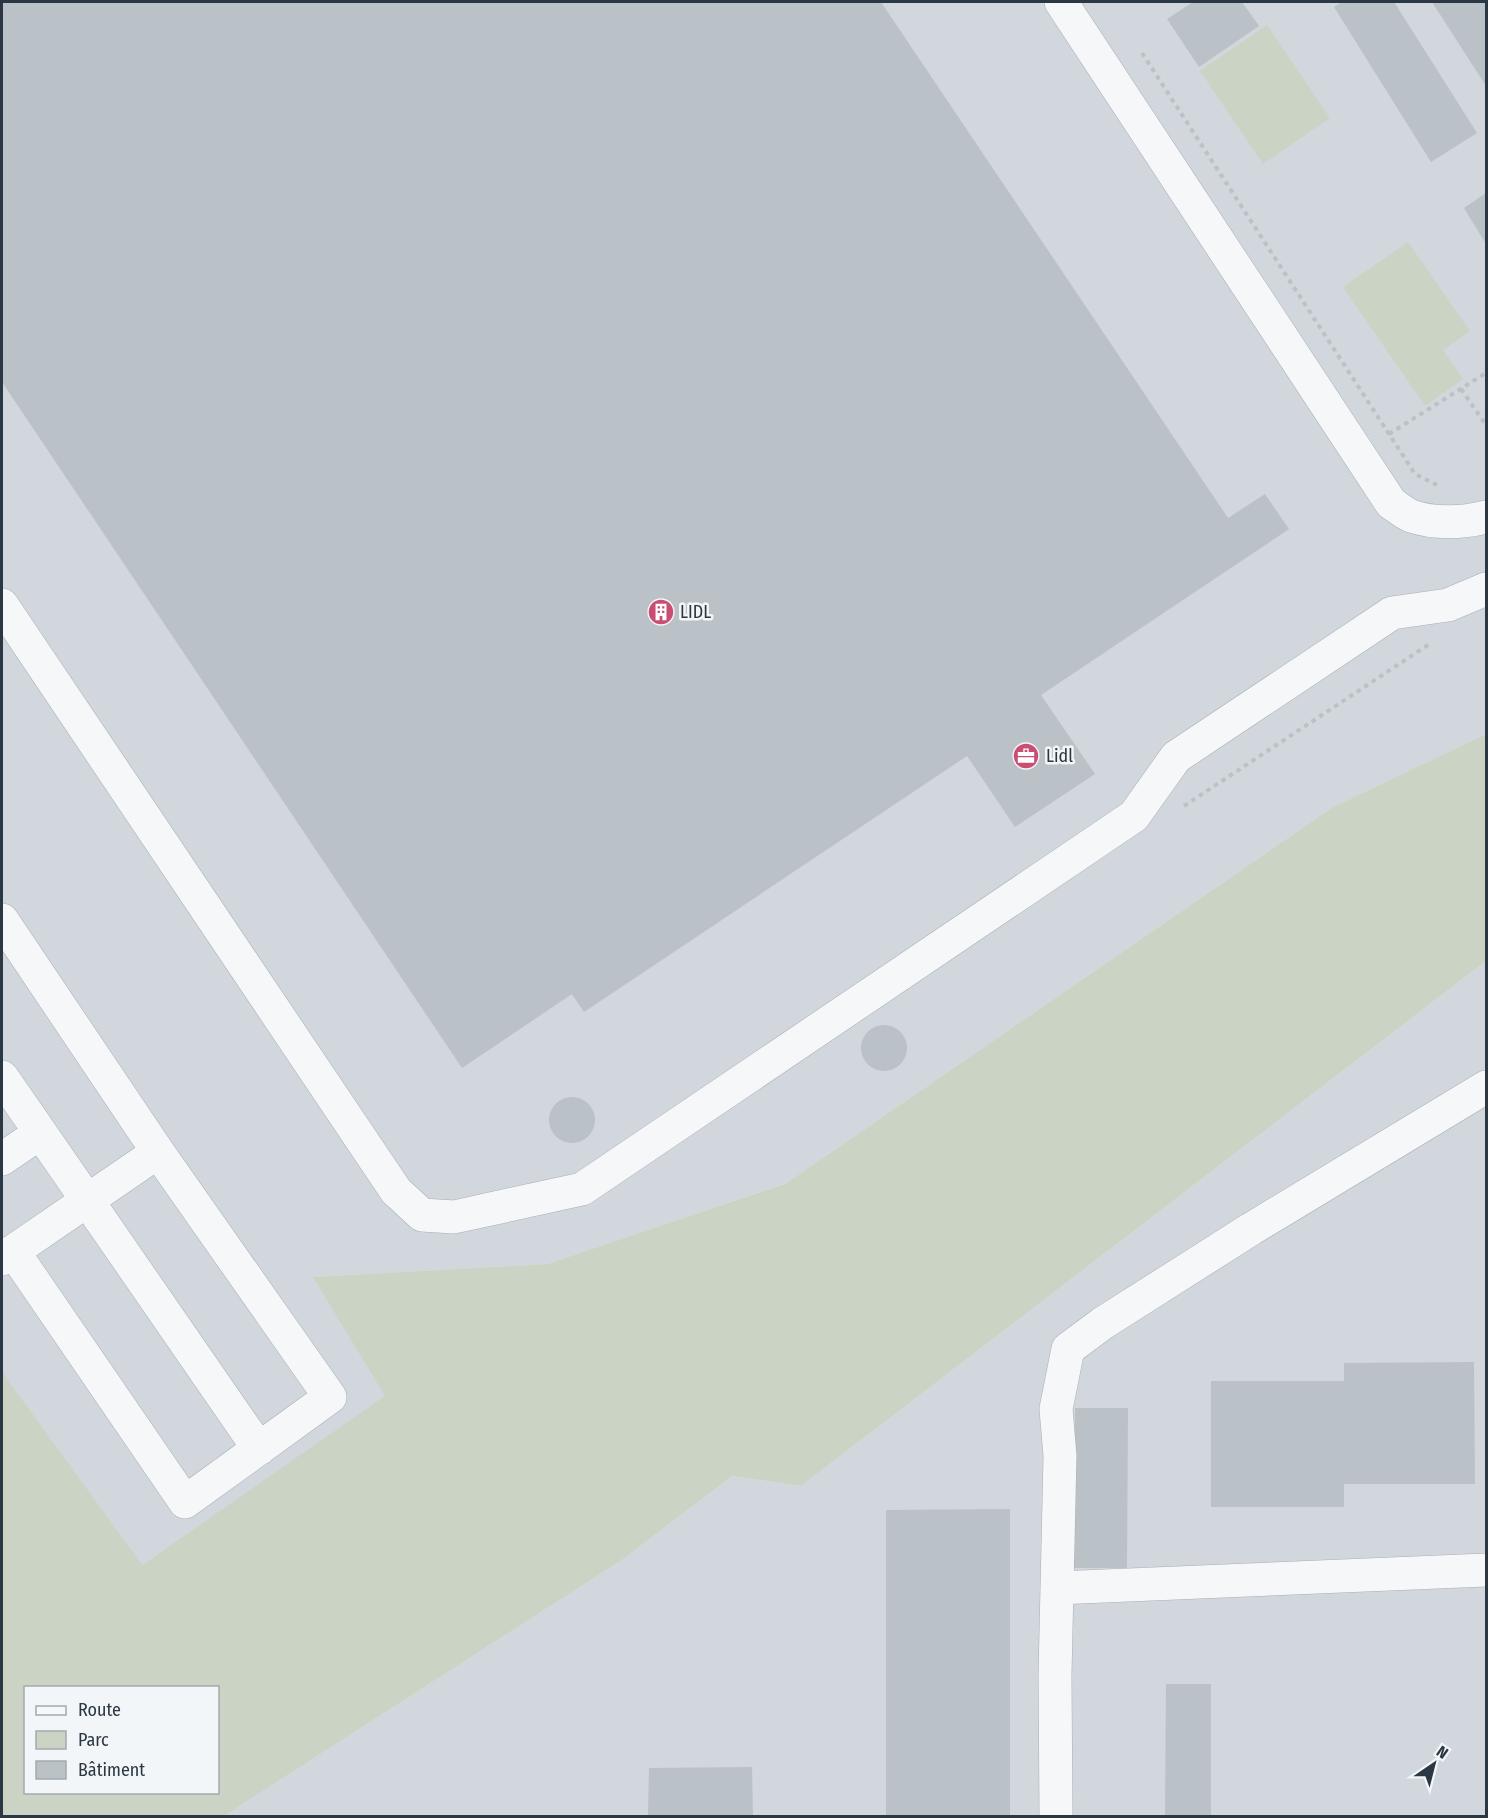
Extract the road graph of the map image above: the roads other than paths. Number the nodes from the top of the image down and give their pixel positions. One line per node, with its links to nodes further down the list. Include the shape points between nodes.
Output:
1 (1061, 2): 2 (lane, via 1391,503 1410,515 1443,522)
2 (1486, 518)
3 (1486, 589): 4 (lane, via 1449,605 1392,613 1176,757 1134,816 582,1189 454,1217 422,1215 396,1191)
4 (2, 605)
5 (2, 920): 9 (lane)
6 (2, 1077): 8 (lane)
7 (1486, 1087): 15 (lane, via 1251,1229 1068,1349 1056,1410 1060,1456)
8 (40, 1133): 10 (lane); 11 (lane)
9 (158, 1152): 11 (lane); 13 (lane, via 330,1397)
10 (2, 1159)
11 (87, 1201): 12 (lane); 13 (lane)
12 (7, 1255): 13 (lane, via 185,1502)
13 (259, 1449)
14 (1486, 1570): 15 (lane)
15 (1057, 1588): 16 (lane)
16 (1056, 1816)

